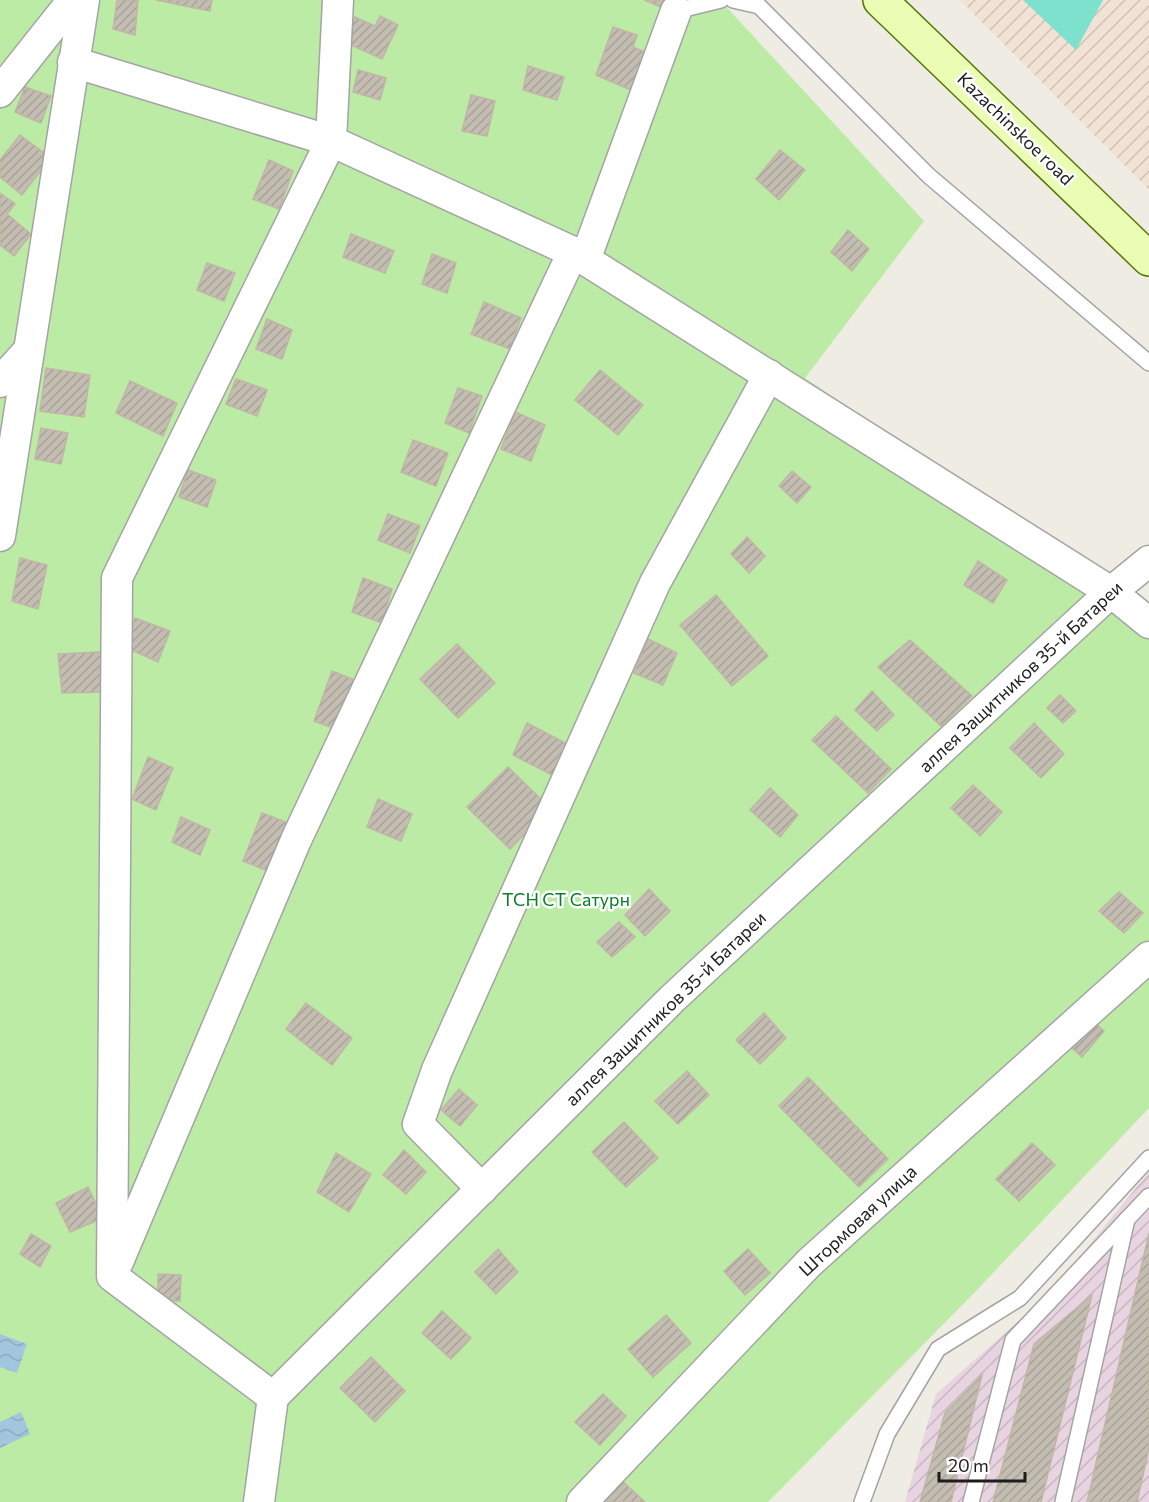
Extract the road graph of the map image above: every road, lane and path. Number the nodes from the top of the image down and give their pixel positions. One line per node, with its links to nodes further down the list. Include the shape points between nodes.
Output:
1 (73, 0): 9 (street)
2 (84, 0): 8 (street)
3 (338, 0): 10 (street)
4 (721, 0): 7 (lane)
5 (733, 0): 14 (lane, via 759,6 929,176)
6 (880, 0): 12 (main road, Kazachinskoe road)
7 (676, 11): 11 (street)
8 (73, 63): 10 (street); 13 (street)
9 (0, 92)
10 (330, 141): 11 (street); 26 (street, via 117,578)
11 (579, 256): 15 (street); 26 (street, via 296,840)
12 (1149, 259)
13 (29, 350): 16 (street); 17 (street)
14 (1149, 363)
15 (770, 375): 19 (street); 23 (street, via 655,583 437,1070 418,1124)
16 (0, 382)
17 (0, 536)
18 (1149, 561): 19 (street, аллея Защитников 35-й Батареи)
19 (1111, 592): 20 (street); 23 (street, аллея Защитников 35-й Батареи, via 672,999)
20 (1149, 623)
21 (1149, 957): 29 (street, Штормовая улица, via 809,1263)
22 (1149, 1158): 30 (lane, via 1020,1298 938,1349 887,1434)
23 (482, 1189): 27 (street, аллея Защитников 35-й Батареи)
24 (1149, 1196): 25 (lane)
25 (1127, 1219): 31 (lane, via 1013,1340); 32 (lane)
26 (112, 1276): 27 (street)
27 (273, 1397): 28 (street)
28 (260, 1502)
29 (582, 1502)
30 (862, 1502)
31 (971, 1502)
32 (1063, 1502)

